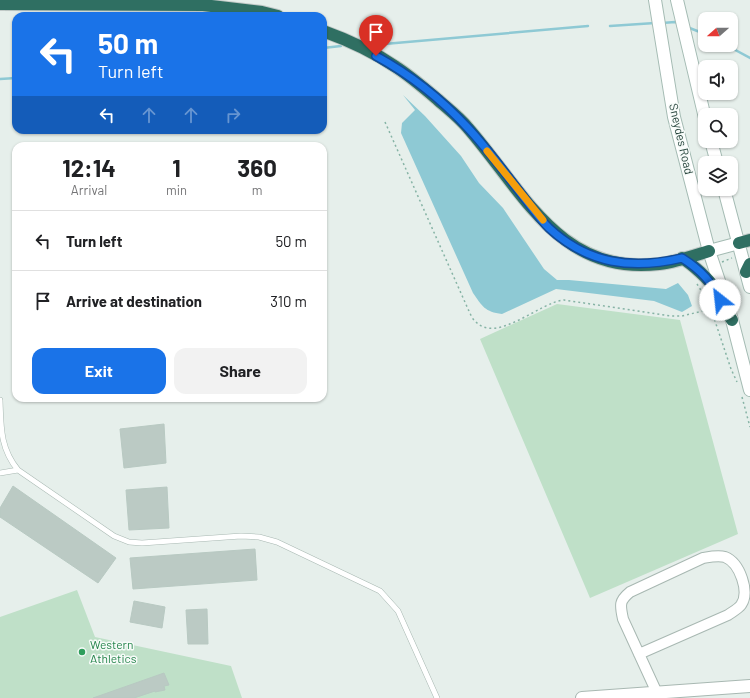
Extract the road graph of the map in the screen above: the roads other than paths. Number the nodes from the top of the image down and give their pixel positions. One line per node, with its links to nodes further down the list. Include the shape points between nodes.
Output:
1 (655, 0): 9 (main road, Sneydes Road, via 674,117)
2 (677, 0): 6 (main road)
3 (0, 4): 4 (highway, via 203,4)
4 (262, 12)
5 (327, 33): 10 (highway, via 396,66 442,104 467,127 549,228 567,242 608,262 630,265 659,264)
6 (702, 108)
7 (726, 196): 8 (main road)
8 (743, 246): 9 (main road); 11 (main road)
9 (709, 251): 10 (highway); 13 (main road, Sneydes Road)
10 (682, 258): 13 (highway, via 714,287)
11 (748, 268): 12 (main road)
12 (750, 287)
13 (732, 320): 14 (main road, Sneydes Road)
14 (750, 390)
15 (0, 400): 16 (lane, via 3,445 8,459)
16 (18, 470): 17 (lane); 21 (lane, via 114,536 129,542 259,537 277,542 380,591 398,611)
17 (0, 473)
18 (639, 654): 18 (street, via 623,619 620,608 622,599 630,592 703,558 725,557 735,564 746,595 741,606); 20 (street)
19 (750, 687): 20 (main road)
20 (657, 693): 22 (main road)
21 (436, 698)
22 (582, 698)

